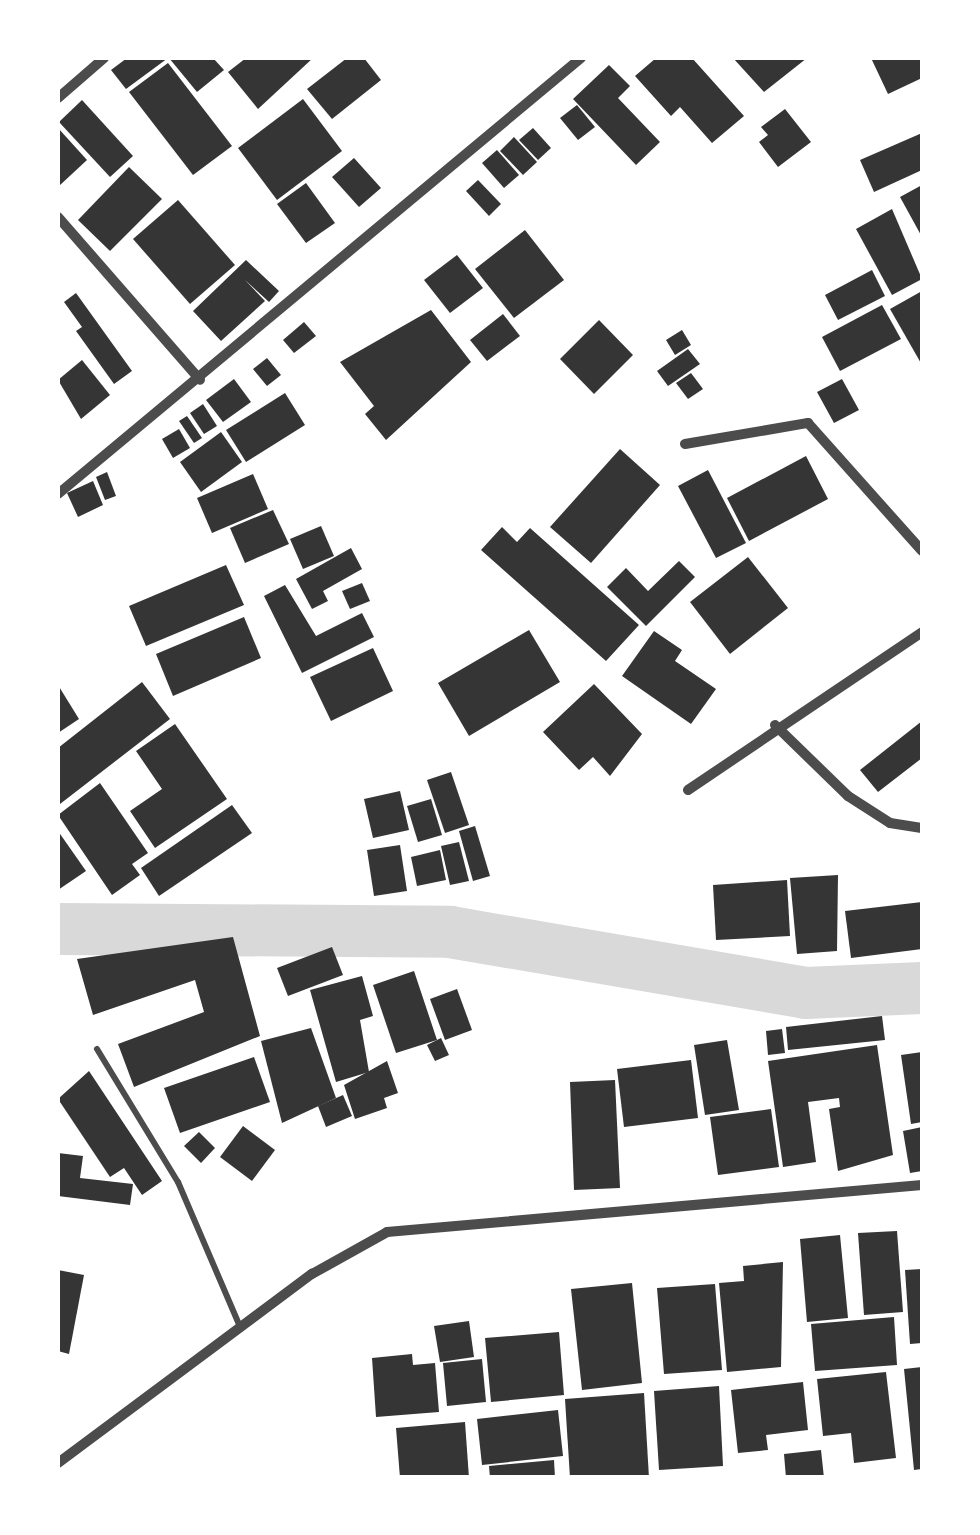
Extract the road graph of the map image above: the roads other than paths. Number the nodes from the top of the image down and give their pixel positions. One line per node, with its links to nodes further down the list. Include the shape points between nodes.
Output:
1 (104, 58): 3 (street)
2 (582, 58): 5 (street)
3 (58, 98)
4 (58, 218): 5 (street)
5 (200, 380): 7 (street)
6 (686, 444): 8 (street, via 808,422)
7 (58, 494)
8 (922, 551)
9 (922, 632): 10 (street)
10 (775, 725): 11 (street); 12 (street, via 848,796 890,822)
11 (688, 790)
12 (922, 828)
13 (97, 1049): 15 (lane, via 178,1182)
14 (922, 1186): 15 (street, via 387,1232)
15 (240, 1329): 16 (street)
16 (58, 1464)

